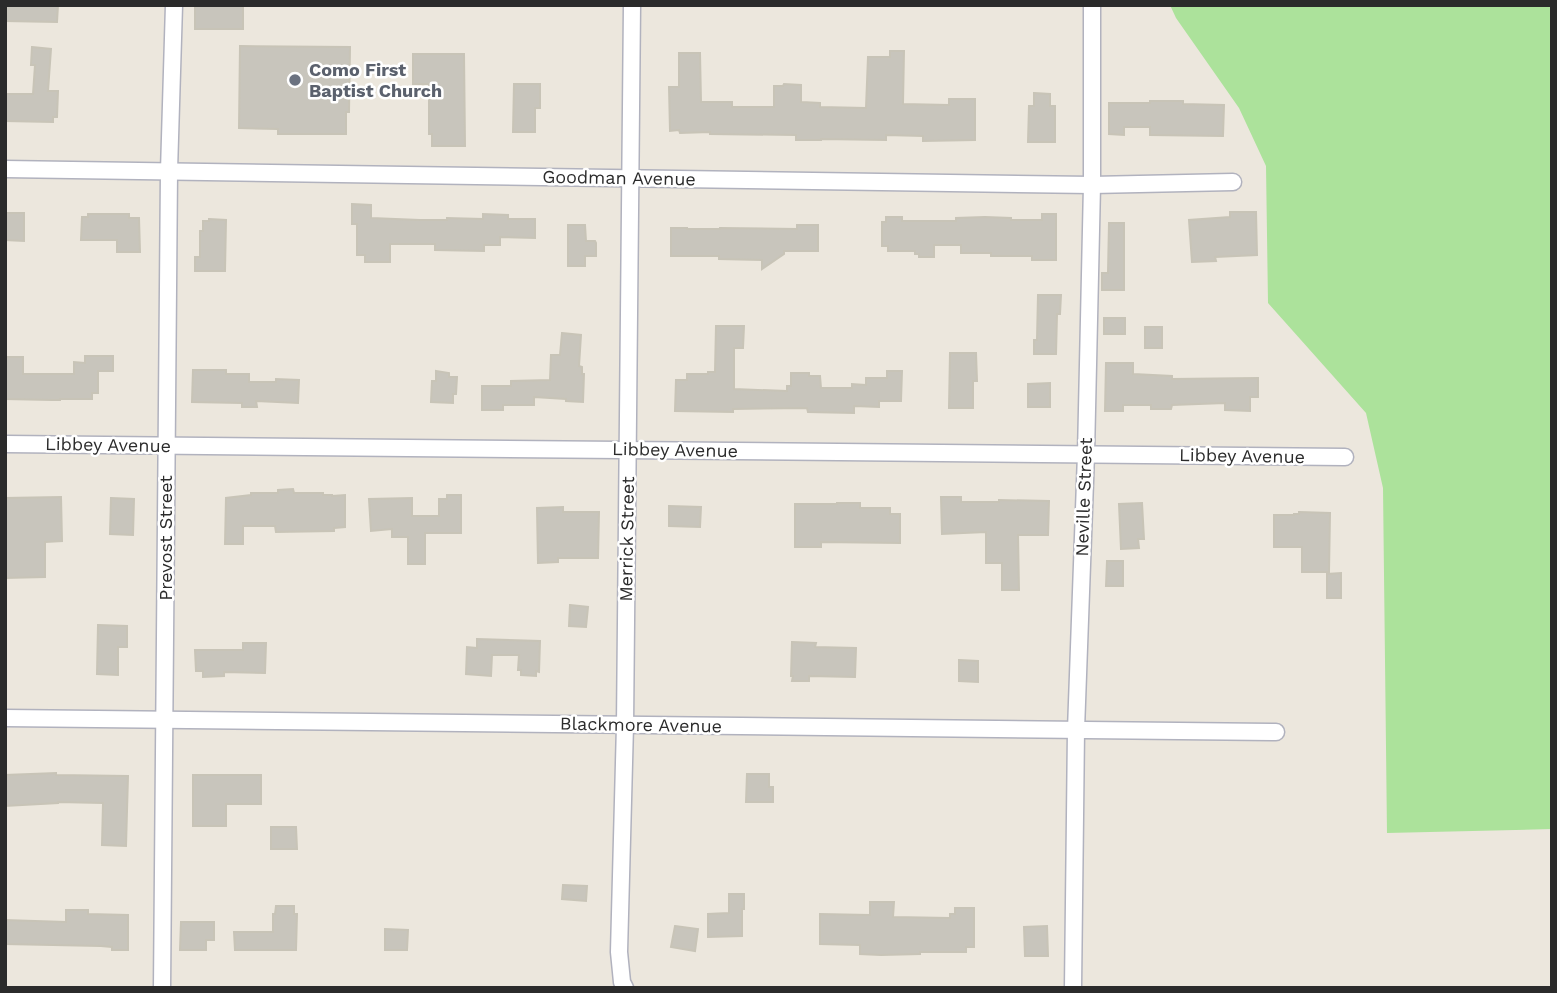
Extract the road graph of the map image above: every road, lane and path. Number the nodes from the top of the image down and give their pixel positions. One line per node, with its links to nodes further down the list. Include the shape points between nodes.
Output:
1 (174, 5): 5 (street, Prevost Street)
2 (632, 5): 6 (street, Merrick Street)
3 (1092, 5): 8 (street, Neville Street)
4 (5, 169): 5 (street, Goodman Avenue)
5 (169, 172): 6 (street, Goodman Avenue); 10 (street, Prevost Street)
6 (630, 178): 8 (street, Goodman Avenue); 11 (street, Merrick Street)
7 (1233, 183): 8 (street, Goodman Avenue)
8 (1092, 185): 12 (street, Neville Street)
9 (5, 444): 10 (street, Libbey Avenue)
10 (167, 445): 11 (street, Libbey Avenue); 15 (street, Prevost Street)
11 (628, 450): 12 (street, Libbey Avenue); 16 (street, Merrick Street)
12 (1086, 454): 13 (street, Libbey Avenue); 17 (street, Neville Street)
13 (1345, 457)
14 (5, 718): 15 (street, Blackmore Avenue)
15 (164, 720): 16 (street, Blackmore Avenue); 19 (street, Prevost Street)
16 (625, 725): 17 (street, Blackmore Avenue); 20 (street, Merrick Street, via 620,952)
17 (1076, 730): 18 (street, Blackmore Avenue); 21 (street, Neville Street)
18 (1276, 732)
19 (162, 988)
20 (625, 988)
21 (1073, 988)

